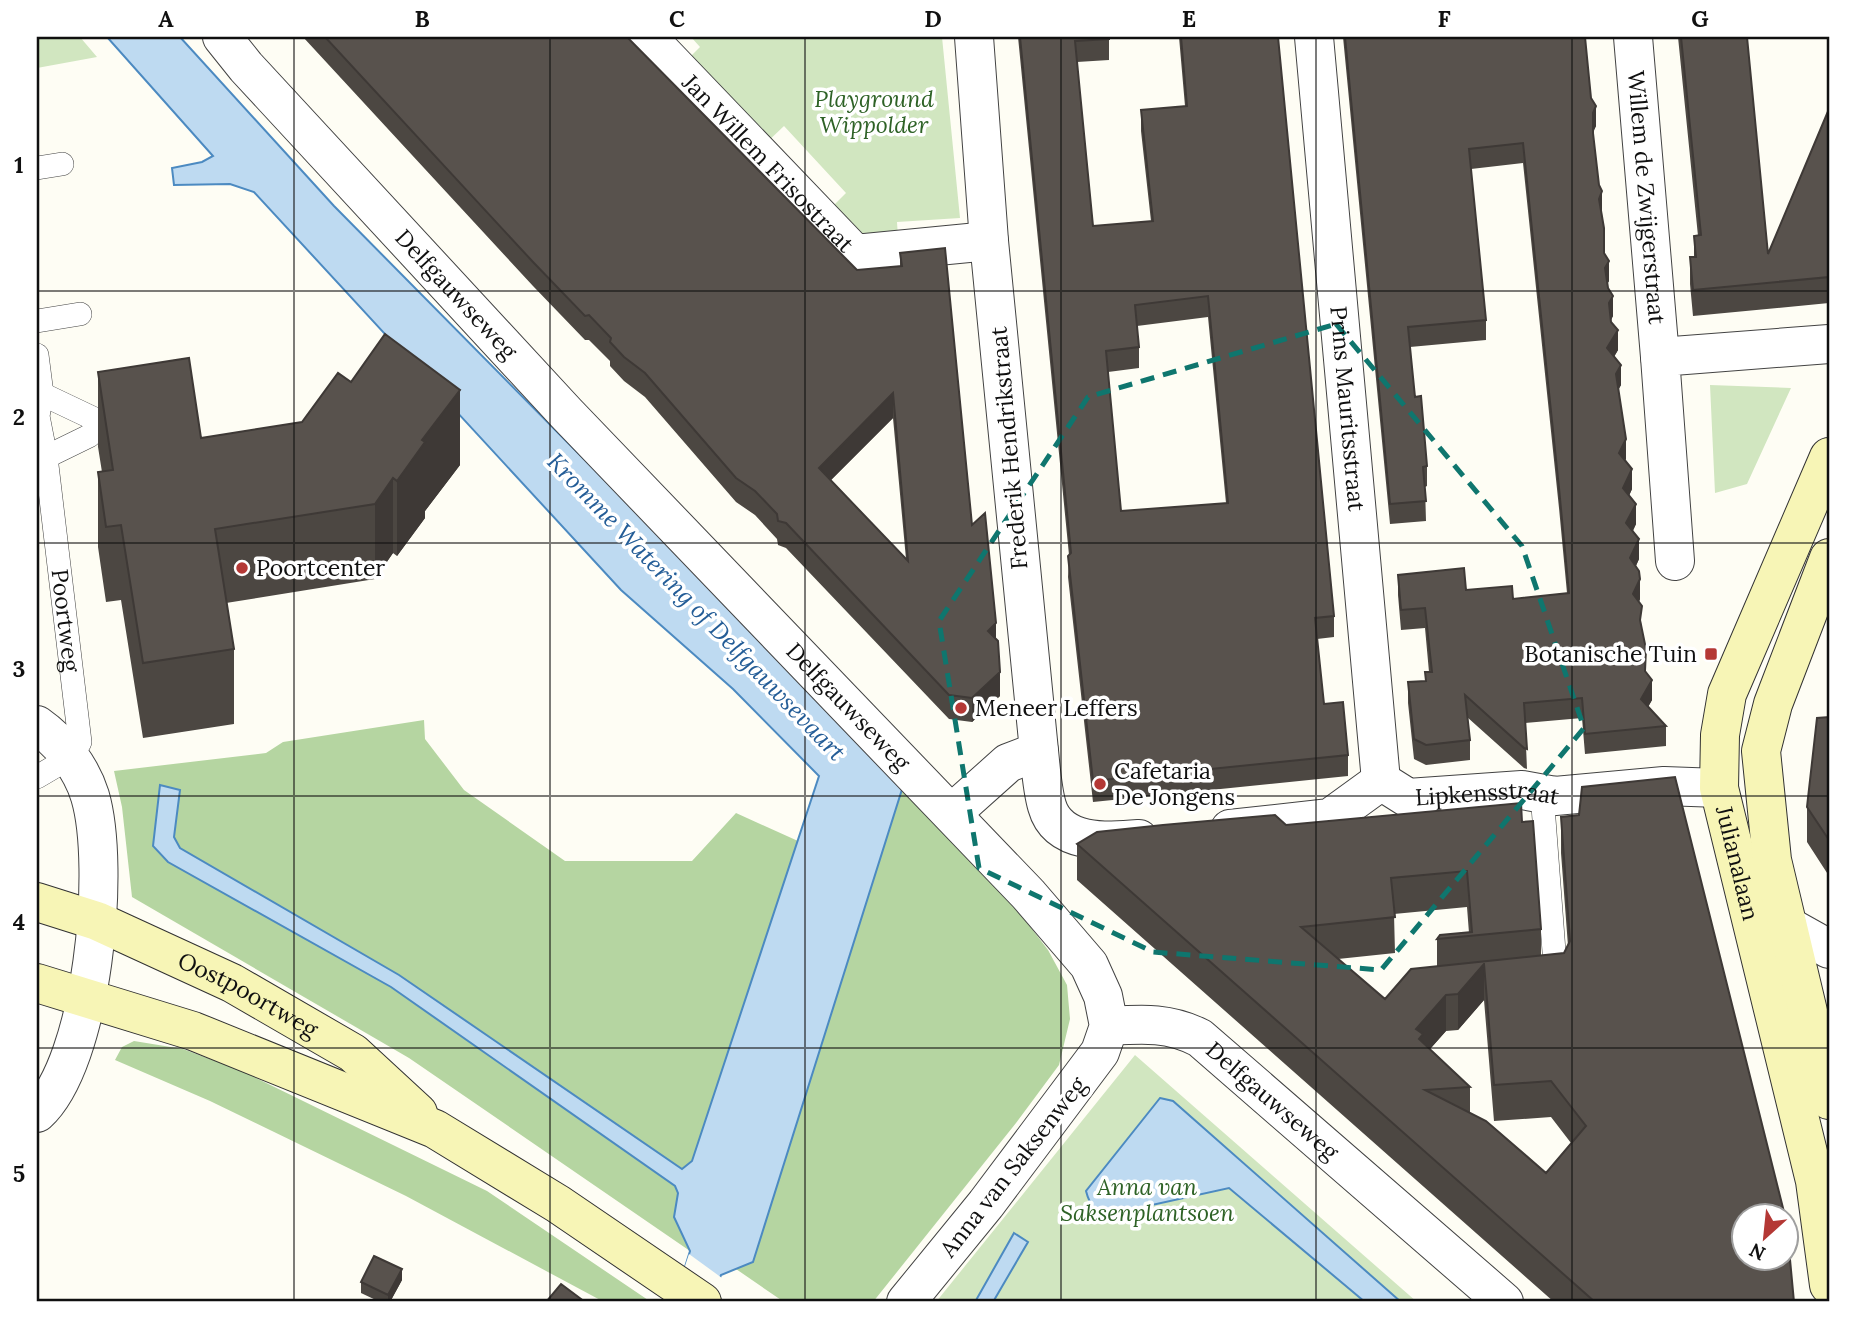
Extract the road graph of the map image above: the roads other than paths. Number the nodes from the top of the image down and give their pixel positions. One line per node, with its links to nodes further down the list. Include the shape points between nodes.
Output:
1 (222, 37): 26 (street, Delfgauwseweg, via 566,413)
2 (647, 37): 8 (street, Jan Willem Frisostraat, via 855,254)
3 (974, 37): 8 (street, Frederik Hendrikstraat)
4 (1314, 37): 23 (street, Prins Mauritsstraat)
5 (1633, 37): 13 (street, Willem de Zwijgerstraat)
6 (62, 164): 7 (lane)
7 (37, 168)
8 (989, 241): 20 (street, Frederik Hendrikstraat)
9 (80, 314): 10 (lane)
10 (37, 321)
11 (1829, 344): 13 (street)
12 (37, 355): 14 (lane, Poortweg)
13 (1660, 357): 18 (street)
14 (42, 394): 15 (lane, Poortweg, via 38,416); 15 (lane, via 103,423 89,436)
15 (46, 457): 21 (lane, Poortweg, via 80,742)
16 (1829, 457): 24 (main road, Julianalaan, via 1727,694)
17 (1829, 558): 29 (main road, Julianalaan, via 1773,704 1761,751 1772,860)
18 (1675, 561)
19 (37, 724): 21 (street)
20 (1039, 751): 23 (street, Lipkensstraat, via 1047,808 1073,834 1094,842 1331,818); 26 (street, via 1008,763)
21 (71, 757): 22 (lane); 28 (street, via 89,793 97,826)
22 (37, 777)
23 (1381, 781): 25 (street, Lipkensstraat, via 1409,798 1522,790)
24 (1719, 788): 25 (street, Lipkensstraat, via 1664,786 1555,796); 29 (main road, Julianalaan)
25 (1542, 793): 31 (lane, via 1556,978)
26 (952, 813): 34 (street, Delfgauwseweg, via 1089,965 1103,996)
27 (37, 902): 28 (main road, Oostpoortweg)
28 (97, 921): 33 (street); 37 (main road, Oostpoortweg, via 232,983 325,1035 353,1053)
29 (1769, 928): 30 (street); 35 (main road, Julianalaan); 38 (main road, Julianalaan, via 1815,1181)
30 (1829, 949)
31 (1530, 980)
32 (37, 984): 33 (main road, Oostpoortweg)
33 (85, 996): 36 (street, via 73,1057 51,1100); 37 (main road, Oostpoortweg, via 193,1031)
34 (1109, 1026): 40 (street, Anna van Saksenweg, via 1085,1075); 41 (street, Delfgauwseweg, via 1164,1024 1200,1038)
35 (1829, 1100)
36 (37, 1113)
37 (435, 1129): 39 (main road, Oostpoortweg)
38 (1829, 1286)
39 (690, 1294)
40 (906, 1302)
41 (1504, 1302)

